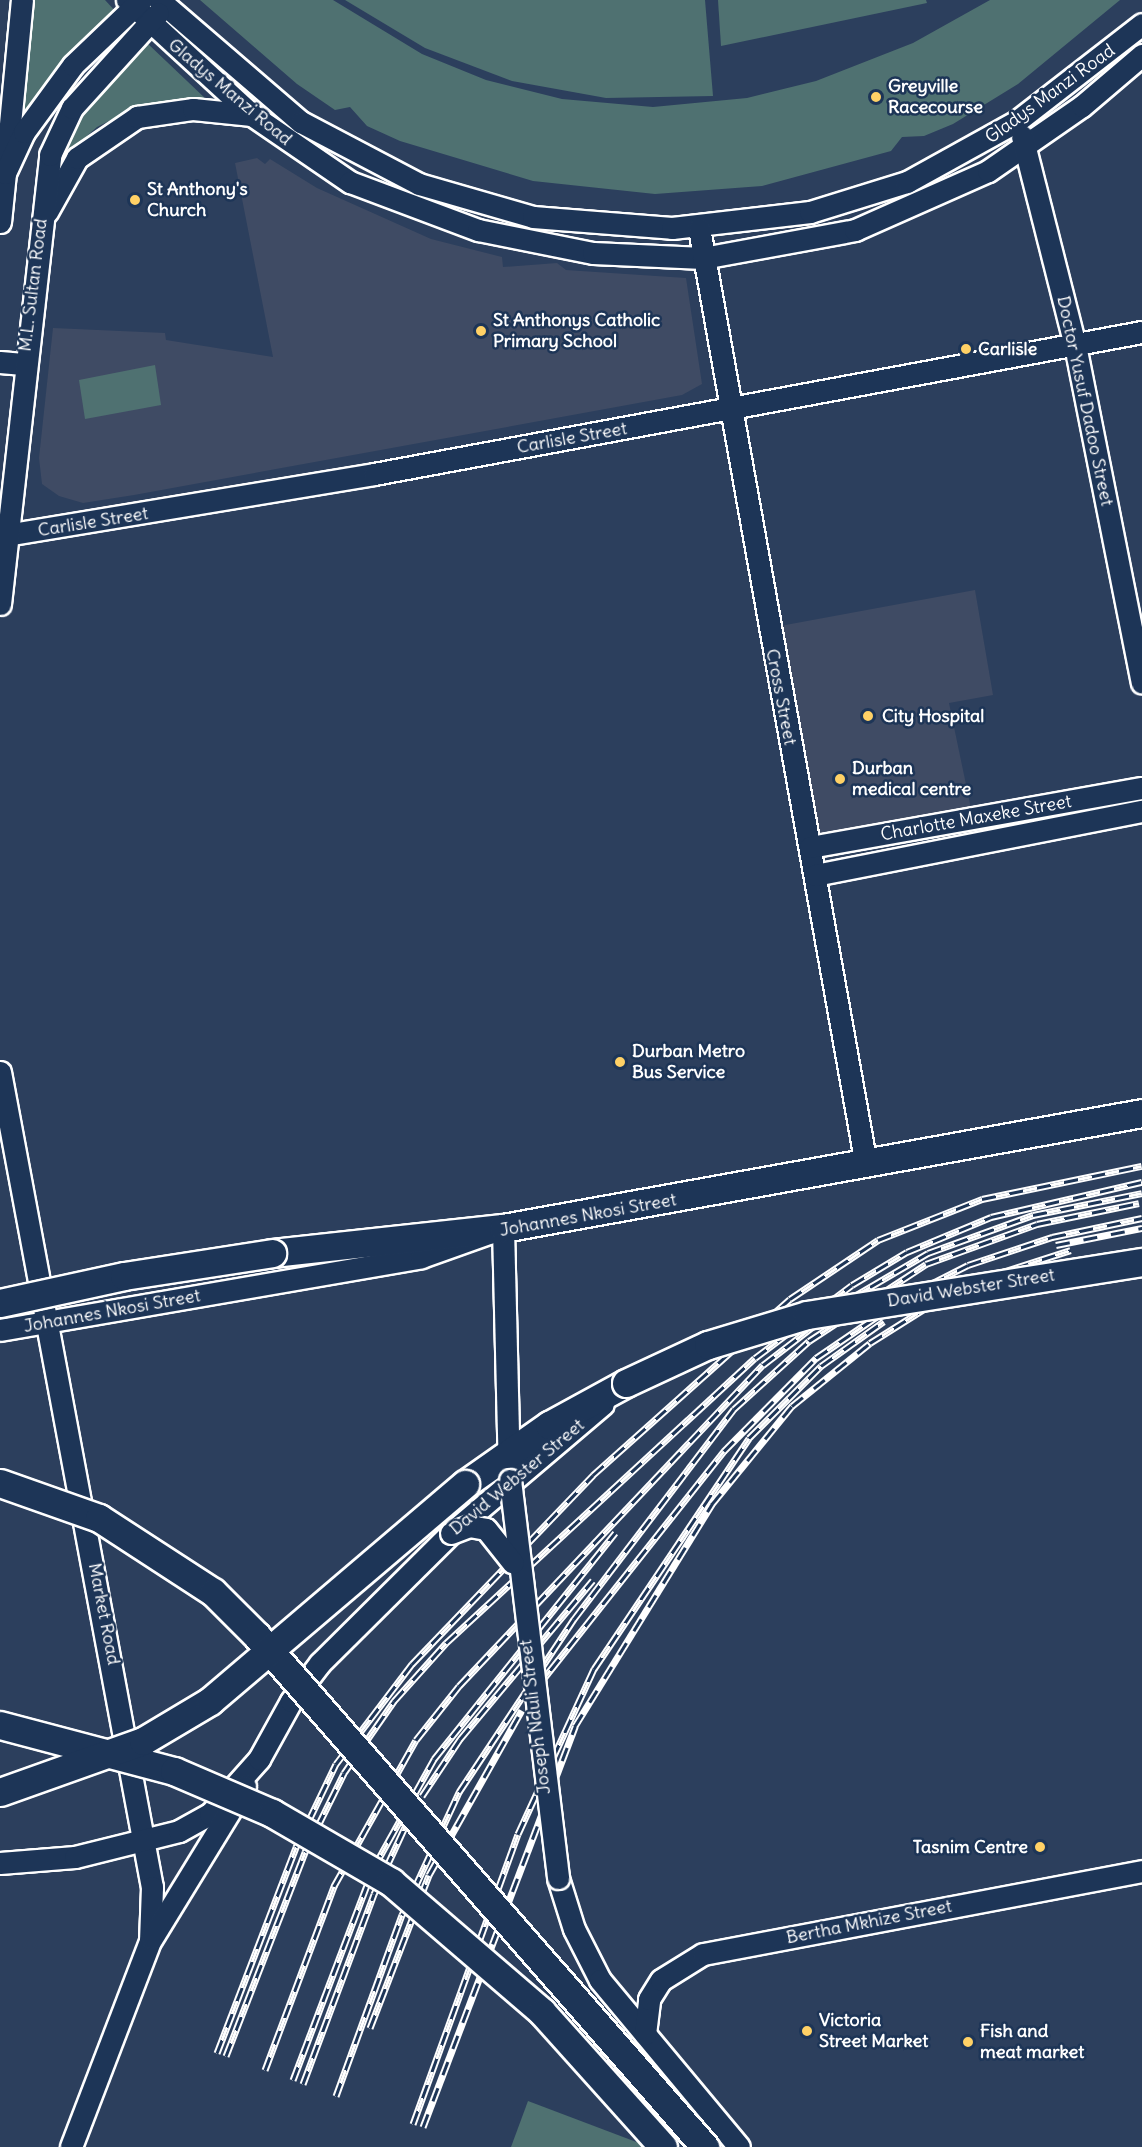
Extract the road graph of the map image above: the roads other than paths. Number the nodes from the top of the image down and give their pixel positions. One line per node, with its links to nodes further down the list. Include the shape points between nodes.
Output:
1 (22, 0): 10 (main road)
2 (134, 2): 4 (main road, Gladys Manzi Road); 10 (main road, via 42,103)
3 (162, 3): 4 (main road, M.L. Sultan Road); 13 (main road, Gladys Manzi Road, via 302,122 419,184 532,216)
4 (149, 22): 7 (main road, Gladys Manzi Road); 12 (main road, M.L. Sultan Road, via 63,123 50,155)
5 (1142, 24): 8 (main road, Gladys Manzi Road)
6 (1142, 55): 9 (main road, Gladys Manzi Road)
7 (252, 115): 12 (main road, via 163,110 114,128 77,158); 14 (main road, Gladys Manzi Road, via 350,182 478,230 593,253)
8 (1017, 121): 9 (main road, Doctor Yusuf Dadoo Street); 13 (main road, Gladys Manzi Road, via 945,164 859,199 810,212)
9 (1026, 148): 14 (main road, Gladys Manzi Road, via 942,195 855,230); 16 (main road, Doctor Yusuf Dadoo Street)
10 (5, 173): 11 (main road)
11 (0, 222)
12 (39, 228): 18 (main road, M.L. Sultan Road)
13 (699, 228): 14 (main road, Cross Street)
14 (703, 258): 19 (main road, Cross Street)
15 (1142, 332): 16 (main road, Carlisle Street)
16 (1075, 345): 19 (main road, Carlisle Street); 22 (main road, Doctor Yusuf Dadoo Street)
17 (0, 362): 18 (main road)
18 (23, 364): 20 (main road, M.L. Sultan Road)
19 (729, 410): 20 (main road, Carlisle Street); 27 (main road, Cross Street)
20 (3, 536): 21 (main road, M.L. Sultan Road)
21 (0, 604)
22 (1142, 682)
23 (1142, 788): 25 (main road, Charlotte Maxeke Street)
24 (1142, 811): 26 (main road, Charlotte Maxeke Street)
25 (983, 818): 26 (main road); 27 (main road, Charlotte Maxeke Street)
26 (988, 841): 28 (main road, Charlotte Maxeke Street)
27 (810, 847): 28 (main road, Cross Street)
28 (815, 875): 31 (main road, Cross Street)
29 (0, 1072): 35 (main road, Market Road)
30 (1142, 1113): 31 (highway, Johannes Nkosi Street)
31 (866, 1165): 32 (highway, Johannes Nkosi Street)
32 (503, 1228): 34 (highway, bridge, via 272,1253 124,1276); 35 (main road, Johannes Nkosi Street, via 421,1257); 38 (main road, Joseph Nduli Street)
33 (1142, 1262): 37 (highway, David Webster Street, bridge, via 807,1315 708,1345)
34 (0, 1303)
35 (47, 1322): 36 (main road, Johannes Nkosi Street); 46 (main road, Market Road)
36 (0, 1330)
37 (626, 1383): 38 (highway); 39 (main road, David Webster Street)
38 (508, 1452): 39 (main road, Joseph Nduli Street); 45 (highway, bridge, via 210,1701 142,1741)
39 (510, 1480): 41 (main road, David Webster Street, bridge); 42 (main road, Joseph Nduli Street, bridge)
40 (0, 1483): 51 (highway, bridge, via 99,1518 213,1592)
41 (451, 1533): 42 (main road, bridge, via 469,1526 486,1529 503,1543); 44 (main road, David Webster Street, via 345,1639 291,1701)
42 (517, 1571): 50 (main road, Joseph Nduli Street, bridge, via 546,1812 574,1929 600,1980)
43 (0, 1725): 53 (highway, bridge, via 174,1771 335,1847 391,1882 487,1959 542,2012)
44 (259, 1760): 46 (main road, David Webster Street, via 210,1814); 49 (main road, via 231,1814)
45 (0, 1792)
46 (147, 1839): 47 (main road, David Webster Street, via 75,1857); 49 (main road, Market Road, via 152,1887)
47 (0, 1863)
48 (1142, 1871): 50 (main road, Bertha Mkhize Street, via 703,1954 661,1980 649,1999)
49 (150, 1941): 52 (main road, Market Road)
50 (645, 2034): 51 (main road, Joseph Nduli Street)
51 (724, 2143): 54 (main road)
52 (71, 2147)
53 (663, 2147)
54 (755, 2147)

